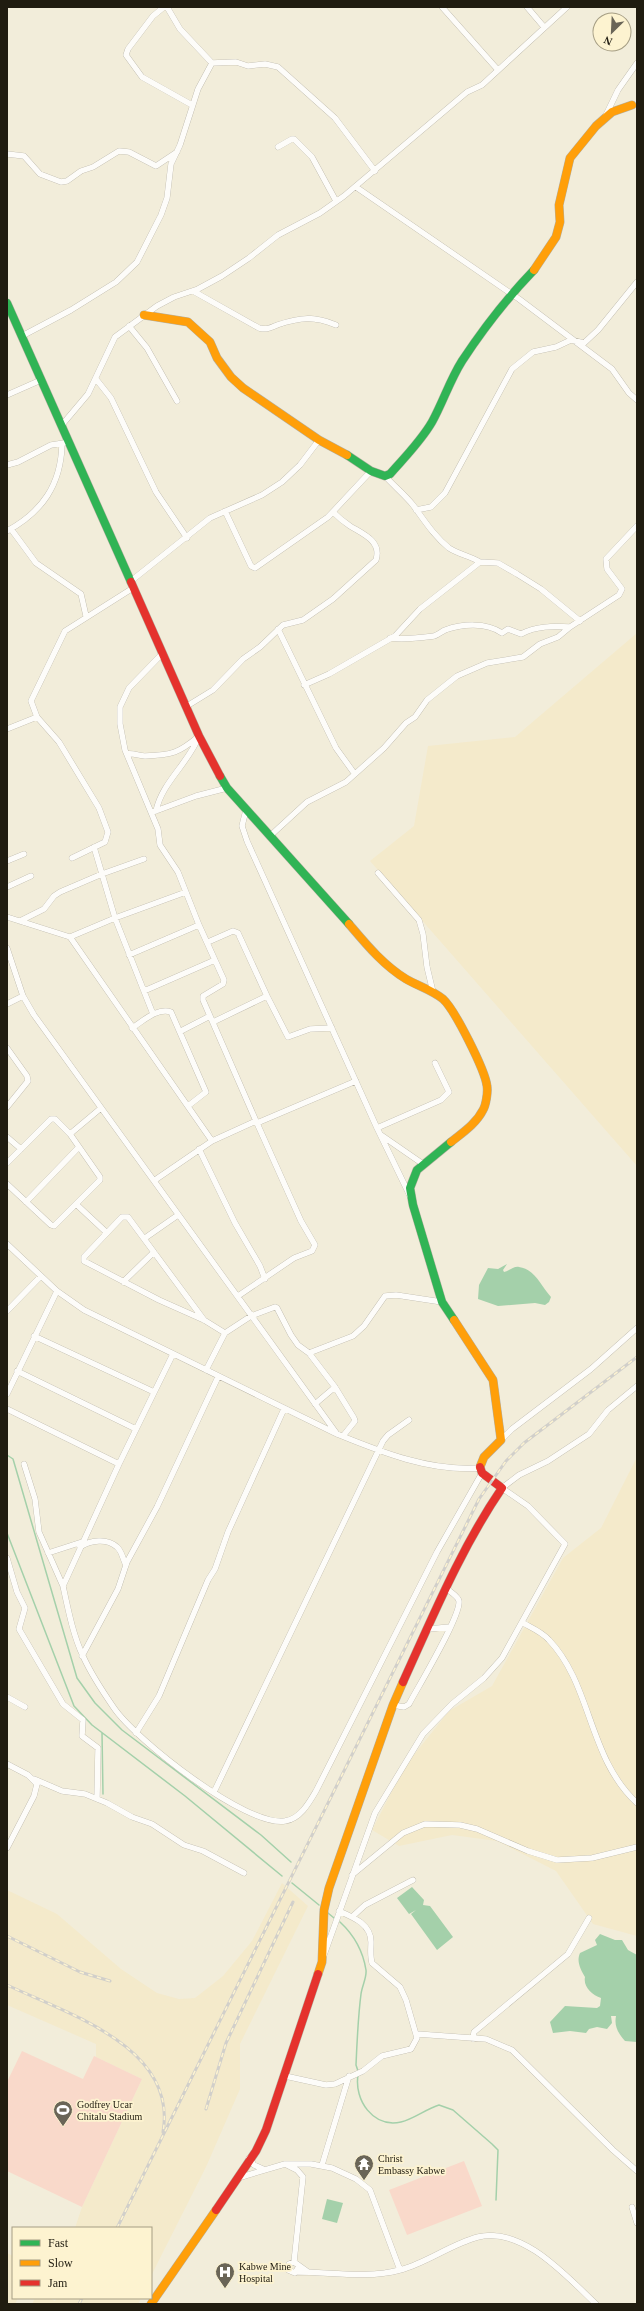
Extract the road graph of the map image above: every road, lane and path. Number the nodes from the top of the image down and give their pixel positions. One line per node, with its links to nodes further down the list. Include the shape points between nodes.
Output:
1 (164, 7): 10 (street, via 152,16 126,55 142,77)
2 (167, 7): 7 (street, via 180,29)
3 (442, 7): 9 (street)
4 (527, 7): 6 (street)
5 (567, 7): 6 (street)
6 (544, 27): 9 (street)
7 (212, 63): 10 (street); 16 (street, via 236,62 248,66 264,64 278,67 335,118)
8 (637, 63): 12 (street, via 618,90)
9 (498, 70): 16 (street, via 482,85 467,92)
10 (192, 105): 14 (street)
11 (632, 105): 12 (street, via 612,112)
12 (606, 117): 21 (street, via 570,158 559,205 560,222 556,237 537,267)
13 (278, 147): 18 (street, via 294,139 312,157)
14 (177, 152): 15 (street, via 156,166 129,152 119,151 93,167 80,170 68,181 61,182 40,174 24,156); 26 (street, via 170,169 168,198 138,262 116,282)
15 (7, 154)
16 (376, 170): 17 (street)
17 (356, 187): 18 (street); 21 (street)
18 (336, 201): 20 (street, via 320,213 278,235 222,276)
19 (637, 282): 27 (street, via 598,330 584,343)
20 (193, 291): 23 (street, via 174,297); 24 (street, via 264,330 306,317)
21 (511, 294): 27 (street); 38 (street, via 461,362 432,422 419,441 393,472)
22 (7, 303): 26 (street)
23 (144, 315): 25 (street); 34 (street, via 188,322 210,342 221,363 243,388)
24 (336, 325)
25 (129, 326): 28 (street, via 110,344); 32 (street, via 147,348)
26 (22, 336): 29 (street)
27 (571, 340): 31 (street, via 612,369); 39 (street, via 556,348 533,352 512,369 445,493 431,507)
28 (96, 379): 33 (street, via 77,409); 44 (street, via 111,398 156,492)
29 (42, 380): 30 (street); 33 (street)
30 (7, 395)
31 (637, 400)
32 (177, 401)
33 (61, 426): 35 (street)
34 (319, 440): 37 (street); 40 (street, via 300,465 282,482 262,495)
35 (65, 443): 36 (street, via 51,445); 43 (street, via 49,494 32,516); 46 (street)
36 (7, 465)
37 (371, 471): 38 (street); 41 (street)
38 (385, 476): 39 (street)
39 (416, 510): 45 (street, via 450,548)
40 (225, 511): 41 (street, via 251,566 255,568); 44 (street, via 210,518)
41 (333, 512): 50 (street, via 374,542 377,549 376,560 333,599 303,620 288,622)
42 (637, 526): 48 (street, via 606,559 607,569 622,592)
43 (9, 530): 47 (street, via 36,563 81,594)
44 (187, 538): 46 (street)
45 (480, 562): 48 (street, via 498,563 517,574 541,589); 51 (street, via 420,609)
46 (132, 584): 47 (street); 52 (street)
47 (86, 616): 55 (street, via 60,637 31,701)
48 (580, 621): 49 (street)
49 (570, 627): 51 (street, via 543,627 521,634 508,629 502,633 495,628 465,625 445,630 435,636 407,640); 59 (street, via 523,657 487,662 457,676 427,700 418,714)
50 (278, 629): 53 (street); 54 (street, via 243,659 213,690)
51 (390, 638): 53 (street, via 370,652)
52 (164, 655): 54 (street); 58 (street, via 128,688 122,700 119,714)
53 (304, 685): 59 (street, via 318,708 336,748)
54 (187, 706): 57 (street)
55 (37, 718): 56 (street); 64 (street, via 59,742 99,808 108,836 105,842)
56 (7, 729)
57 (199, 736): 58 (street, via 181,751 173,754); 60 (street); 62 (street, via 194,749 158,798)
58 (127, 754): 62 (street)
59 (354, 773): 63 (street, via 338,787 307,802)
60 (227, 788): 61 (street); 62 (street, via 196,796)
61 (246, 810): 63 (street); 92 (street, via 242,826 247,840)
62 (154, 812): 73 (street, via 162,850 178,872)
63 (270, 836): 84 (street, via 382,960 406,979)
64 (94, 847): 66 (street); 70 (street)
65 (24, 854): 68 (street)
66 (72, 858)
67 (144, 859): 70 (street)
68 (7, 861)
69 (378, 873): 84 (street, via 419,920 426,967)
70 (102, 874): 75 (street); 76 (street, via 60,892 44,909)
71 (31, 876): 72 (street)
72 (7, 887)
73 (186, 892): 75 (street); 77 (street)
74 (7, 917): 76 (street)
75 (115, 918): 78 (street); 81 (street)
76 (20, 921): 78 (street)
77 (198, 925): 79 (street); 81 (street)
78 (70, 936): 91 (street)
79 (208, 942): 82 (street); 86 (street, via 233,931 238,933)
80 (7, 948): 85 (street)
81 (129, 955): 83 (street)
82 (215, 960): 83 (street); 89 (street, via 224,982 203,996)
83 (144, 991): 88 (street)
84 (433, 992): 110 (street, via 444,1000 458,1021 483,1071 487,1086 484,1109 474,1123)
85 (23, 996): 87 (street); 99 (street)
86 (267, 996): 90 (street); 92 (street, via 288,1037 310,1029)
87 (7, 1004)
88 (152, 1014): 91 (street); 93 (street, via 171,1012)
89 (210, 1016): 90 (street); 93 (street)
90 (213, 1022): 100 (street)
91 (132, 1028): 97 (street)
92 (332, 1028): 96 (street)
93 (180, 1031): 97 (street, via 206,1092)
94 (7, 1048): 98 (street, via 28,1081)
95 (435, 1063): 101 (street, via 449,1092 446,1096)
96 (356, 1080): 100 (street); 101 (street)
97 (188, 1106): 105 (street)
98 (7, 1107)
99 (101, 1108): 102 (street); 111 (street)
100 (257, 1122): 105 (street); 122 (street, via 301,1221 315,1245 312,1251 294,1258)
101 (377, 1128): 103 (street)
102 (70, 1134): 106 (street); 107 (street, via 59,1120 51,1119)
103 (380, 1134): 110 (street); 113 (street)
104 (7, 1136): 107 (street)
105 (212, 1141): 108 (street)
106 (78, 1148): 114 (street); 115 (street, via 100,1180)
107 (21, 1149): 109 (street)
108 (199, 1149): 111 (street); 122 (street)
109 (7, 1163)
110 (423, 1164): 113 (street, via 417,1170 410,1188)
111 (156, 1180): 116 (street)
112 (8, 1187): 114 (street)
113 (410, 1197): 126 (street)
114 (26, 1202): 115 (street, via 54,1226)
115 (78, 1205): 117 (street)
116 (178, 1215): 118 (street); 125 (street)
117 (106, 1232): 118 (street, via 125,1216); 123 (street, via 83,1259)
118 (145, 1238): 120 (street)
119 (7, 1244): 121 (street)
120 (154, 1252): 123 (street); 129 (street)
121 (42, 1276): 124 (street); 127 (street)
122 (265, 1279): 125 (street)
123 (123, 1282): 129 (street)
124 (58, 1291): 132 (street); 134 (street, via 84,1310)
125 (238, 1296): 128 (street)
126 (442, 1302): 133 (street, via 396,1294 384,1296 364,1326 353,1336); 148 (street, via 493,1380)
127 (7, 1311)
128 (251, 1316): 131 (street); 133 (street, via 277,1308 294,1340); 142 (street)
129 (204, 1320): 131 (street)
130 (637, 1328): 148 (street, via 591,1370)
131 (225, 1333): 135 (street)
132 (34, 1336): 136 (street); 140 (street)
133 (309, 1353): 139 (street)
134 (173, 1354): 135 (street); 140 (street)
135 (206, 1370): 137 (street)
136 (17, 1371): 141 (street); 146 (street)
137 (218, 1377): 144 (street); 157 (street, via 157,1507)
138 (637, 1386): 153 (street, via 608,1410 590,1434 548,1461 519,1475)
139 (335, 1387): 142 (street); 147 (street, via 355,1421)
140 (154, 1392): 146 (street)
141 (7, 1394)
142 (315, 1404): 147 (street)
143 (7, 1409): 151 (street)
144 (284, 1409): 147 (street); 167 (street, via 228,1532 215,1569 159,1696)
145 (409, 1420): 149 (street, via 388,1435)
146 (136, 1429): 151 (street)
147 (340, 1435): 149 (street)
148 (501, 1440): 152 (street, via 484,1457)
149 (379, 1451): 152 (street, via 455,1468); 170 (street)
150 (24, 1464): 155 (street, via 35,1498 36,1523)
151 (119, 1464): 154 (street)
152 (481, 1471): 153 (street); 170 (street, via 307,1806 291,1820 273,1821 242,1811)
153 (502, 1488): 159 (street, via 483,1516); 160 (street, via 528,1506 565,1544)
154 (81, 1544): 155 (street); 157 (street, via 94,1541 111,1544 119,1549); 158 (street)
155 (48, 1553): 158 (street)
156 (8, 1562): 171 (street, via 25,1608 19,1629 63,1704 82,1720 82,1736 98,1748)
157 (126, 1565): 163 (street, via 118,1589)
158 (63, 1586): 163 (street)
159 (446, 1588): 161 (street, via 459,1602); 162 (street)
160 (523, 1623): 172 (street, via 548,1639 564,1660 606,1763 621,1788); 176 (street, via 497,1666 452,1704 423,1734 375,1813)
161 (450, 1627): 162 (street); 165 (street, via 409,1704 404,1707)
162 (428, 1629): 165 (street)
163 (82, 1656): 167 (street, via 115,1709)
164 (7, 1697): 166 (street)
165 (393, 1706): 181 (street, via 329,1888 324,1910)
166 (25, 1707)
167 (136, 1733): 170 (street)
168 (7, 1764): 169 (street)
169 (34, 1779): 171 (street, via 62,1791); 174 (street, via 37,1790)
170 (214, 1792)
171 (97, 1799): 175 (street, via 152,1824 184,1845 203,1851)
172 (637, 1803)
173 (637, 1847): 176 (street, via 592,1858 557,1860 528,1851 477,1829 460,1825 425,1824 403,1833)
174 (7, 1848)
175 (244, 1873)
176 (352, 1875): 178 (street)
177 (413, 1880): 179 (street, via 365,1905)
178 (339, 1911): 179 (street); 181 (street)
179 (352, 1917): 182 (street, via 364,1925 371,1936 372,1963 400,1988)
180 (589, 1918): 183 (street, via 568,1954 474,2032)
181 (322, 1962): 185 (street)
182 (417, 2034): 183 (street); 184 (street, via 411,2049 382,2056 363,2071)
183 (473, 2039): 190 (street, via 486,2039 512,2050)
184 (351, 2075): 185 (street, via 334,2084 326,2085); 188 (street)
185 (285, 2076): 186 (street, via 266,2130)
186 (249, 2158): 189 (street, via 254,2165); 191 (street)
187 (285, 2164): 188 (street); 189 (street); 194 (street, via 297,2170 303,2177 297,2267 308,2272 361,2275)
188 (322, 2165): 194 (street, via 368,2186)
189 (263, 2169): 191 (street)
190 (637, 2171)
191 (234, 2179): 195 (street)
192 (632, 2207): 193 (street)
193 (637, 2223)
194 (400, 2270): 196 (street, via 479,2237 502,2238 519,2242 537,2252)
195 (150, 2304)
196 (596, 2304)

